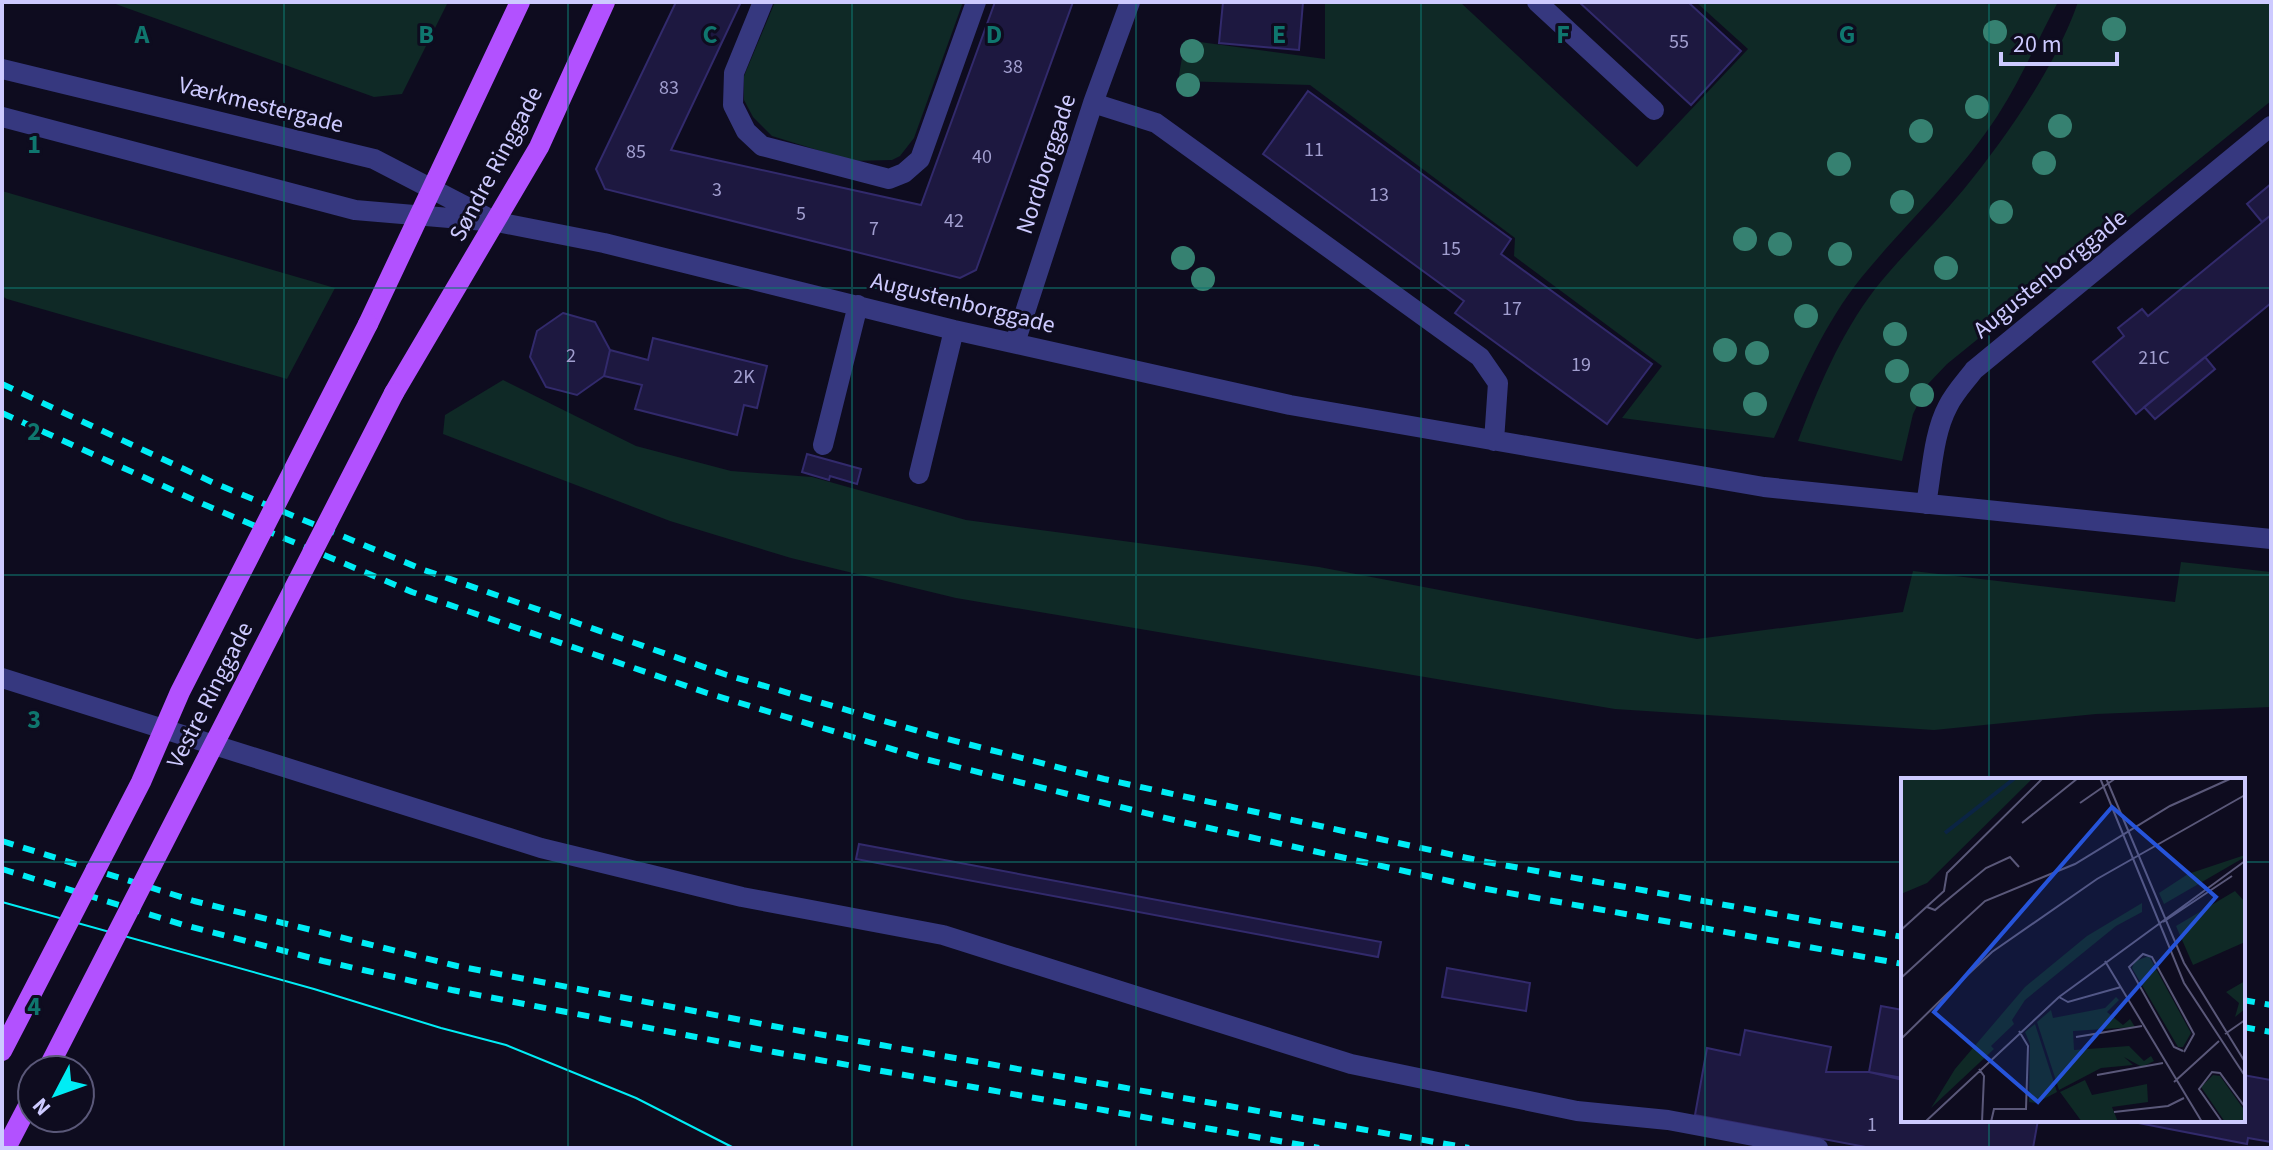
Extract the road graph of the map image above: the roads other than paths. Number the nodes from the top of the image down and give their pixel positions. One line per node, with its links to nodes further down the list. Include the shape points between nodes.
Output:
1 (520, 2): 12 (main road, Søndre Ringgade)
2 (605, 2): 14 (main road, Søndre Ringgade, via 539,147)
3 (763, 2): 4 (street, via 734,73 733,105 746,131 762,146 889,179 920,159)
4 (976, 2)
5 (1130, 2): 8 (street, Nordborggade)
6 (1537, 2): 9 (street)
7 (2, 69): 12 (street, Værkmestergade, via 374,159)
8 (1093, 103): 18 (street, Nordborggade); 20 (street, via 1156,123 1480,357 1498,383)
9 (1654, 110)
10 (2, 117): 13 (street, via 355,210)
11 (2271, 126): 23 (street, Augustenborggade, via 1974,370 1946,409)
12 (432, 189): 13 (main road, Søndre Ringgade); 14 (street, Værkmestergade)
13 (420, 216): 14 (street, Augustenborggade); 16 (main road, Søndre Ringgade)
14 (497, 222): 15 (street, Augustenborggade); 19 (main road, Søndre Ringgade)
15 (858, 305): 17 (street, Augustenborggade); 21 (street)
16 (368, 324): 26 (main road, Vestre Ringgade, bridge)
17 (954, 330): 18 (street, Augustenborggade); 22 (street)
18 (1015, 343): 20 (street, Augustenborggade, via 1290,405)
19 (423, 345): 27 (main road, Vestre Ringgade, bridge)
20 (1494, 441): 23 (street, Augustenborggade, via 1764,487)
21 (823, 445)
22 (919, 474)
23 (1926, 504): 24 (street, Augustenborggade)
24 (2271, 539)
25 (2, 678): 30 (street, via 541,848 742,897 943,935 1351,1064 1577,1111 1668,1120)
26 (2, 1051)
27 (55, 1054)
28 (16, 1129): 29 (main road)
29 (6, 1148)
30 (1818, 1148)

